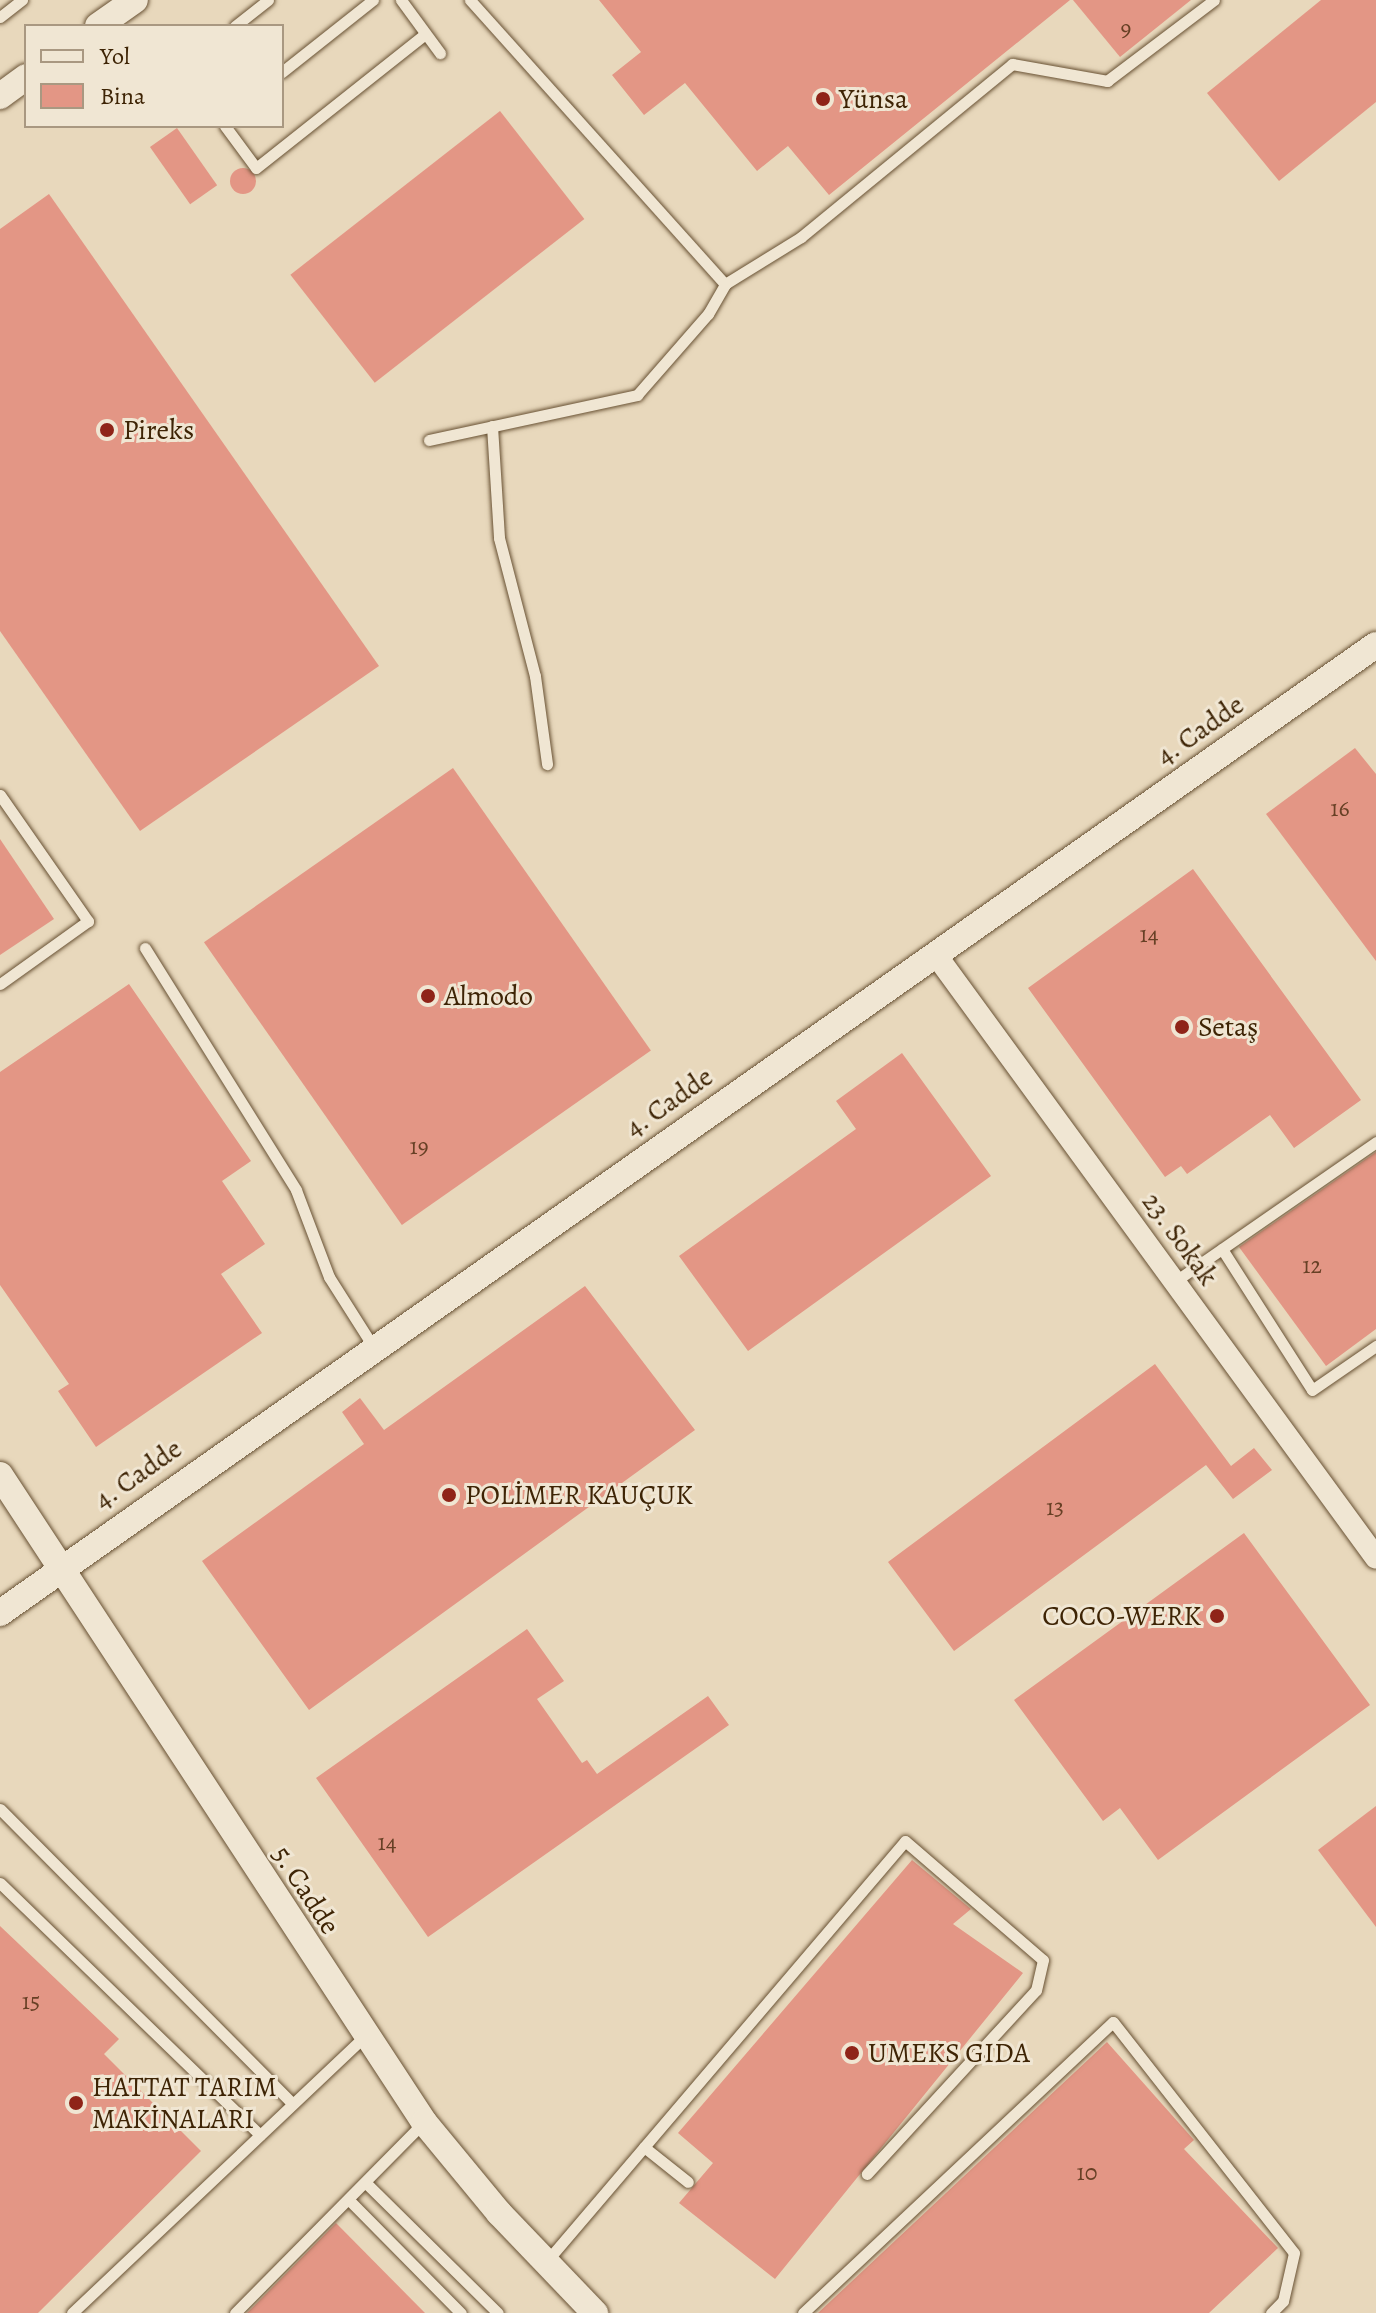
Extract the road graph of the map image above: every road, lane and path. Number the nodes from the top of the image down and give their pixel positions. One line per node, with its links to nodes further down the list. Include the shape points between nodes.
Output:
1 (22, 0): 8 (lane)
2 (135, 0): 9 (street)
3 (268, 0): 10 (lane)
4 (373, 0): 13 (lane)
5 (470, 0): 17 (lane)
6 (1214, 0): 17 (lane, via 1107,81 1012,64 801,237)
7 (403, 1): 11 (lane)
8 (0, 17)
9 (101, 24)
10 (238, 24)
11 (425, 34): 12 (lane); 16 (lane, via 256,168)
12 (440, 53)
13 (284, 70)
14 (24, 78): 15 (street)
15 (0, 96)
16 (226, 128)
17 (725, 284): 18 (lane, via 708,314 637,395)
18 (492, 426): 19 (lane); 21 (lane, via 499,538 535,676)
19 (429, 440)
20 (1376, 645): 24 (street, 4. Cadde)
21 (547, 764)
22 (0, 795): 25 (lane, via 88,921)
23 (145, 948): 30 (lane, via 296,1190 329,1277)
24 (936, 955): 28 (street, 23. Sokak); 30 (street, 4. Cadde)
25 (0, 984)
26 (1376, 1142): 27 (lane)
27 (1222, 1249): 28 (lane); 29 (lane, via 1312,1390)
28 (1174, 1282): 32 (street, 23. Sokak)
29 (1376, 1346)
30 (374, 1348): 33 (street, 4. Cadde)
31 (0, 1475): 33 (street, 5. Cadde)
32 (1376, 1558)
33 (64, 1565): 34 (street, 4. Cadde); 37 (street, 5. Cadde)
34 (0, 1613)
35 (0, 1809): 38 (lane)
36 (0, 1883): 40 (lane)
37 (364, 2037): 38 (lane); 39 (street, 5. Cadde)
38 (292, 2103): 40 (lane)
39 (424, 2122): 44 (lane); 46 (street, 5. Cadde)
40 (260, 2135): 47 (lane)
41 (644, 2147): 42 (lane, via 905,1841 1043,1960 1036,1990); 43 (lane); 46 (lane)
42 (867, 2174)
43 (688, 2182)
44 (366, 2183): 45 (lane); 50 (lane)
45 (349, 2200): 48 (lane); 49 (lane)
46 (546, 2262): 51 (street, 5. Cadde)
47 (72, 2313)
48 (235, 2313)
49 (461, 2313)
50 (498, 2313)
51 (595, 2313)
52 (803, 2313): 53 (lane, via 1113,2022 1294,2253 1283,2301)
53 (1271, 2313)

